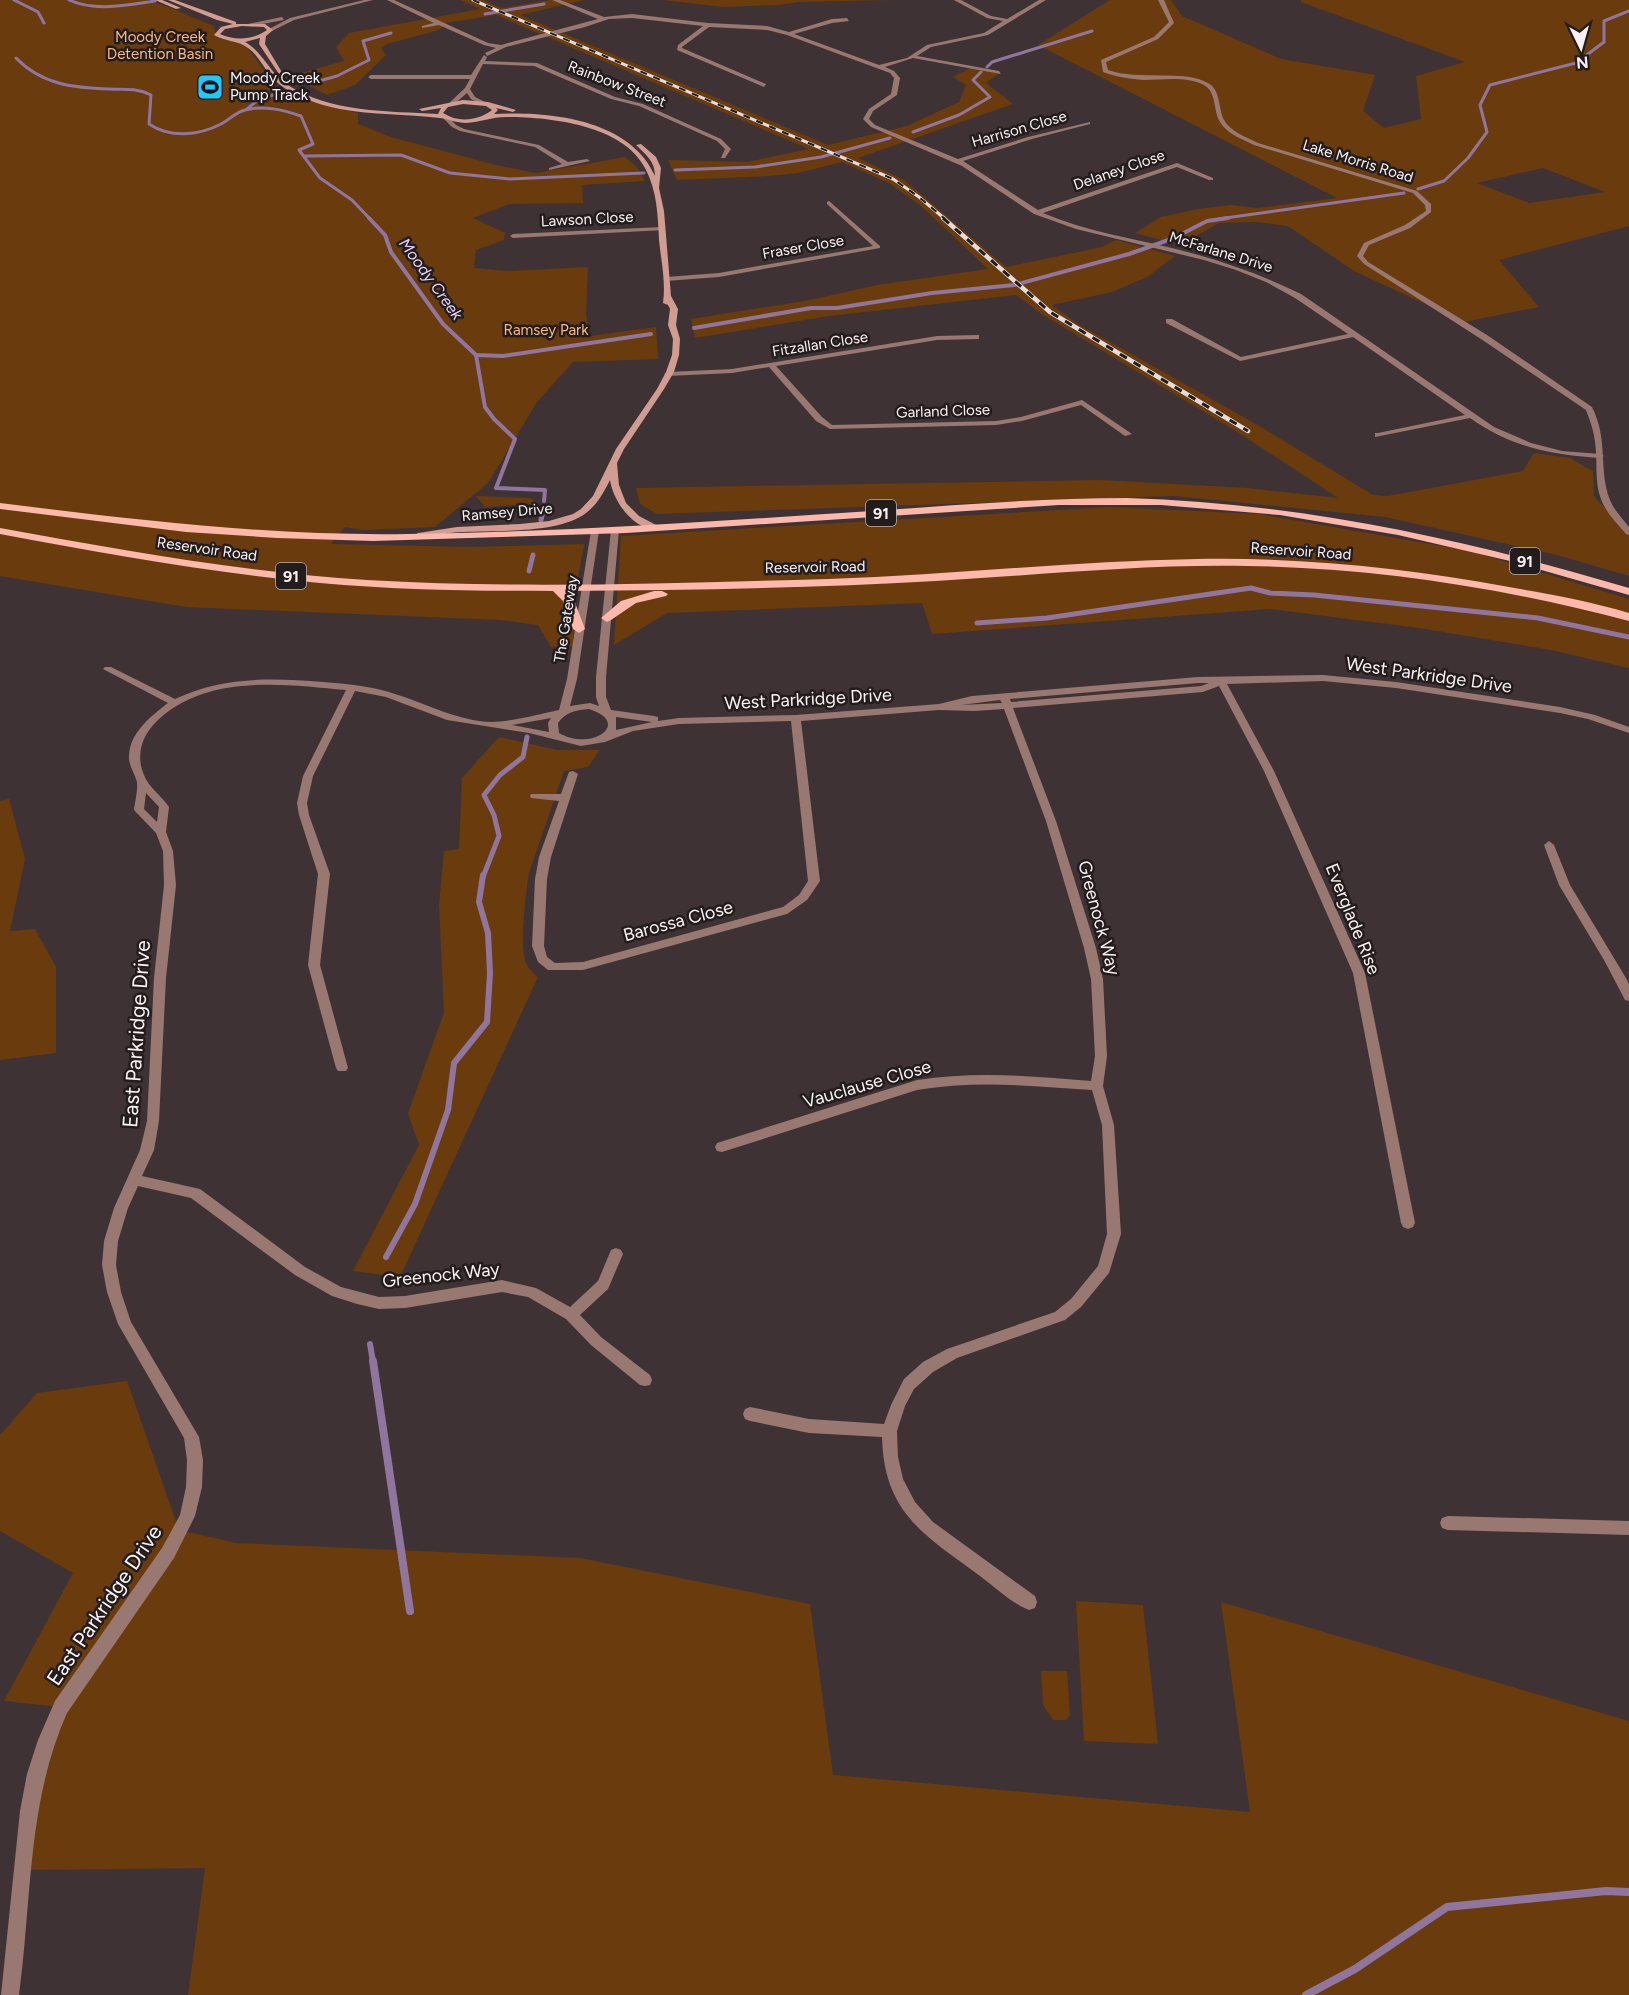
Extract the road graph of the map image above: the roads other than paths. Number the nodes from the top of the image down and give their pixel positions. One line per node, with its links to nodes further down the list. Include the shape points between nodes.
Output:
1 (158, 0): 25 (main road, via 211,21)
2 (171, 0): 20 (main road)
3 (370, 0): 9 (street)
4 (390, 0): 10 (street)
5 (555, 0): 12 (street)
6 (957, 0): 17 (street, via 989,17)
7 (1043, 0): 17 (street)
8 (1161, 0): 69 (street, Lake Morris Road, via 1172,22 1162,36 1113,54 1103,61 1105,71 1125,78 1206,84 1215,94 1222,122 1256,144 1415,192 1428,204 1429,212 1413,224 1366,244 1360,256 1589,409 1598,425)
9 (339, 8): 21 (street); 26 (street, via 292,19)
10 (415, 11): 11 (street); 18 (street)
11 (404, 14)
12 (588, 14): 14 (street); 19 (street, via 594,19)
13 (821, 17): 16 (street)
14 (604, 20): 19 (street); 22 (street, via 652,18); 24 (street)
15 (848, 20): 16 (street)
16 (832, 21): 27 (street)
17 (1009, 21): 31 (street, via 987,34 925,48)
18 (439, 23): 23 (street); 30 (street)
19 (585, 23): 24 (street)
20 (242, 24): 21 (main road); 25 (main road)
21 (251, 24): 26 (main road)
22 (708, 25): 27 (street, via 766,28); 39 (street, via 679,49)
23 (424, 27)
24 (576, 27): 30 (street)
25 (219, 30): 29 (main road, via 220,38)
26 (270, 30): 28 (main road)
27 (789, 34): 33 (street)
28 (263, 35): 29 (main road); 42 (main road, via 262,44 280,73 309,92 387,108)
29 (235, 40): 45 (main road, via 252,46 284,85 311,98 363,110)
30 (498, 46): 32 (street)
31 (914, 57): 33 (street); 34 (street)
32 (481, 62): 37 (street); 49 (street, Rainbow Street, via 534,64 613,98 641,105 719,140 728,149)
33 (880, 67): 51 (street, McFarlane Drive, via 897,78 894,95 871,110 866,119 873,126)
34 (999, 73)
35 (371, 77): 36 (street)
36 (394, 77): 37 (street); 38 (street)
37 (472, 77): 40 (street)
38 (391, 84)
39 (764, 85)
40 (467, 89): 41 (street); 42 (street)
41 (483, 103): 42 (main road, Ramsey Drive); 43 (main road, Ramsey Drive)
42 (448, 105): 45 (main road, via 440,111)
43 (491, 105): 44 (main road, via 495,110); 55 (main road, Ramsey Drive, via 577,120 620,135 653,158 660,171)
44 (488, 116): 46 (main road, Ramsey Drive); 55 (main road, Ramsey Drive, via 549,118 602,132 636,151)
45 (444, 117): 46 (main road, Ramsey Drive); 48 (street, via 458,129)
46 (476, 119): 48 (street, via 470,128)
47 (1088, 123): 51 (street, Harrison Close)
48 (477, 133): 52 (street, via 537,146)
49 (723, 157)
50 (587, 161): 52 (street)
51 (958, 161): 57 (street, McFarlane Drive)
52 (567, 164): 53 (street)
53 (551, 169)
54 (1211, 179): 57 (street, Delaney Close, via 1177,165)
55 (657, 187): 58 (main road, Ramsey Drive)
56 (830, 202): 60 (street, Fraser Close, via 878,247 719,275)
57 (1036, 213): 62 (street, McFarlane Drive, via 1221,263 1272,281)
58 (662, 229): 59 (street, Lawson Close); 60 (main road, Ramsey Drive)
59 (513, 236)
60 (666, 279): 65 (main road, Ramsey Drive, via 664,327 671,341)
61 (1169, 321): 62 (street, via 1240,359)
62 (1354, 335): 66 (street, McFarlane Drive)
63 (976, 337): 64 (street, Fitzallan Close, via 938,338)
64 (772, 366): 65 (street, Fitzallan Close); 67 (street, Garland Close, via 830,427 996,423 1082,402)
65 (668, 374): 70 (main road, Ramsey Drive)
66 (1470, 416): 68 (street); 69 (street, McFarlane Drive, via 1528,445)
67 (1128, 434)
68 (1378, 435)
69 (1600, 456): 77 (street, Lake Morris Road, via 1602,493 1618,522)
70 (614, 462): 73 (main road, via 613,480 627,511); 78 (main road, Ramsey Drive, via 592,505 578,515 550,524 460,529)
71 (0, 506): 78 (main road, Reservoir Road / 91, via 211,531)
72 (1291, 513): 73 (main road, Reservoir Road / 91, via 1214,505 1080,501); 80 (main road, via 1419,528); 84 (main road, Reservoir Road / 91, via 1419,535 1550,567)
73 (655, 528): 74 (main road, Reservoir Road / 91)
74 (615, 530): 75 (main road, Reservoir Road / 91); 81 (street)
75 (595, 531): 78 (main road, Reservoir Road / 91); 83 (street, The Gateway)
76 (3, 532): 82 (main road, Reservoir Road / 91, via 311,578)
77 (1629, 532)
78 (408, 537)
79 (859, 581): 81 (main road, Reservoir Road / 91); 85 (main road, Reservoir Road / 91, via 1154,564 1257,563 1441,579); 86 (main road, via 806,590 646,596 617,607)
80 (1629, 582)
81 (610, 587): 83 (main road, Reservoir Road / 91); 86 (street)
82 (556, 588): 83 (main road, Reservoir Road / 91); 87 (main road, via 568,600)
83 (586, 588): 87 (street, The Gateway)
84 (1629, 592)
85 (1626, 615)
86 (607, 618): 94 (street, via 601,687)
87 (579, 629): 93 (street, The Gateway)
88 (108, 669): 92 (street)
89 (1221, 681): 91 (street, West Parkridge Drive, via 1203,689); 98 (street, West Parkridge Drive, via 1340,679 1560,710); 112 (street, Everglade Rise, via 1269,771 1359,973)
90 (352, 688): 92 (street, East Parkridge Drive, via 258,680 220,685); 97 (street, East Parkridge Drive, via 391,696 446,717); 108 (street, via 308,776 303,803 324,874 314,964)
91 (1006, 701): 95 (street, West Parkridge Drive, via 960,708); 109 (street, Greenock Way, via 1044,800 1090,948 1100,1014)
92 (175, 704): 102 (street, East Parkridge Drive, via 152,720 137,742 134,754)
93 (562, 712): 94 (street, via 590,706); 97 (street, East Parkridge Drive); 99 (street, via 552,729)
94 (607, 712): 96 (street, West Parkridge Drive); 100 (street, via 613,729)
95 (796, 718): 96 (street, West Parkridge Drive); 104 (street, Barossa Close, via 814,881 799,903 787,910 584,966 552,967 542,959 538,946 541,879)
96 (679, 722): 100 (street, West Parkridge Drive, via 631,728)
97 (493, 724): 99 (street, East Parkridge Drive)
98 (1629, 730)
99 (559, 738): 100 (street, via 584,743)
100 (602, 738)
101 (573, 774): 104 (street, Barossa Close)
102 (142, 784): 105 (street, East Parkridge Drive, via 164,807); 105 (street, East Parkridge Drive, via 139,810)
103 (535, 796): 104 (street)
104 (564, 798)
105 (161, 832): 111 (street, East Parkridge Drive, via 168,851 170,885 160,978 153,1121)
106 (1550, 845): 107 (street, via 1559,875)
107 (1629, 997)
108 (342, 1068)
109 (1097, 1086): 110 (street, Vauclause Close, via 987,1078 940,1080); 117 (street, Greenock Way, via 1108,1125 1113,1234 1104,1269 1060,1316 952,1353 928,1367 909,1384)
110 (722, 1147)
111 (135, 1180): 114 (street, Greenock Way, via 195,1193 300,1271 337,1292 380,1303 471,1289 517,1287); 121 (street, East Parkridge Drive, via 111,1241 109,1265 114,1292 125,1324 191,1437 194,1486 187,1516 168,1553 60,1707 47,1732 33,1781)
112 (1408, 1223)
113 (616, 1254): 114 (street, via 603,1285)
114 (571, 1315): 115 (street, Greenock Way)
115 (645, 1380)
116 (750, 1414): 117 (street, via 809,1426)
117 (889, 1431): 120 (street, Greenock Way, via 896,1480 909,1507 927,1527)
118 (1448, 1523): 119 (street)
119 (1629, 1528)
120 (1029, 1602)
121 (10, 1995)

